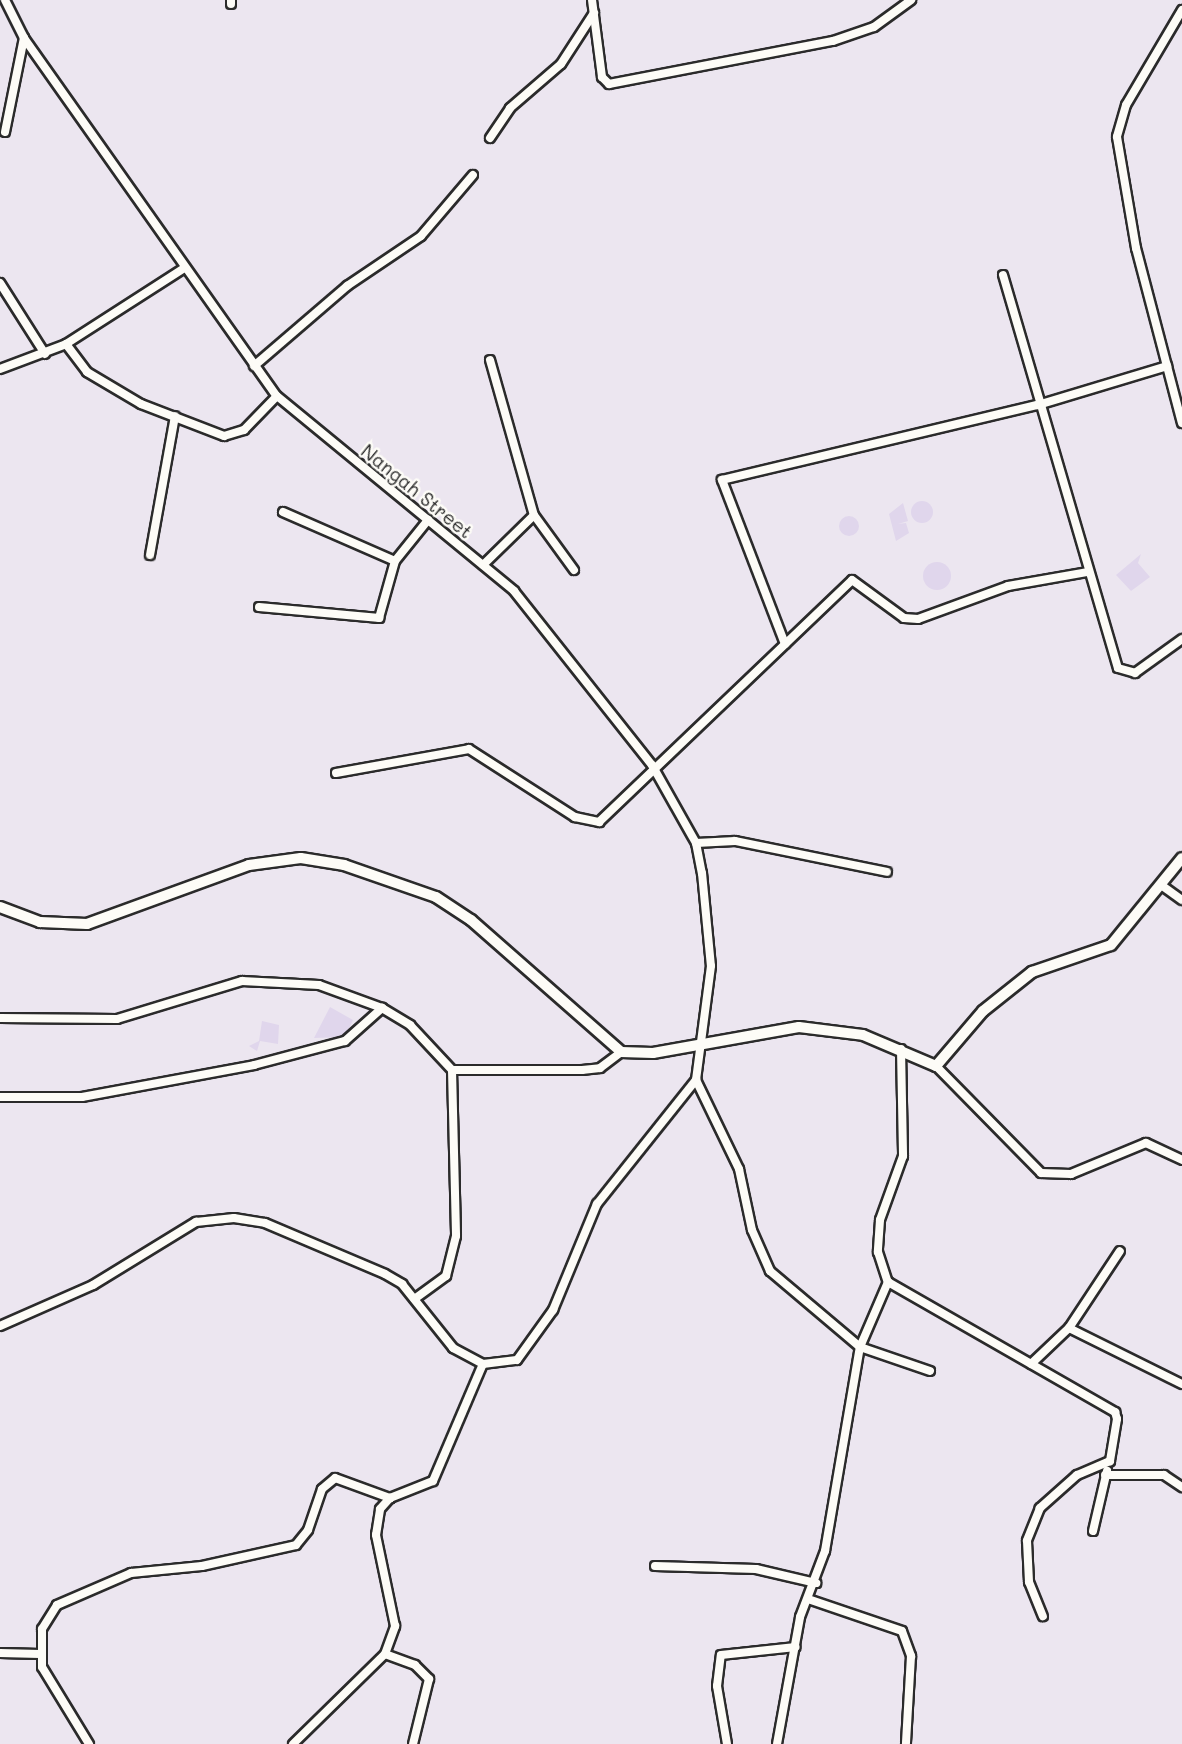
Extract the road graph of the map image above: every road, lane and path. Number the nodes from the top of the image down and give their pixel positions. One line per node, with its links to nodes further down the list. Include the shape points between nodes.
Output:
1 (5, 0): 6 (street, Nangah Street)
2 (592, 0): 5 (street)
3 (911, 0): 5 (street, via 874,27 833,41 623,83 602,77)
4 (1182, 10): 17 (street, via 1126,105 1117,137 1136,248)
5 (594, 12): 8 (street, via 561,65 510,108)
6 (24, 38): 7 (street); 10 (street, Nangah Street)
7 (5, 132)
8 (489, 138)
9 (473, 175): 16 (street, via 421,236 347,286)
10 (183, 269): 13 (street); 16 (street, Nangah Street)
11 (1003, 275): 20 (street)
12 (0, 283): 14 (street)
13 (66, 344): 14 (street); 21 (street, via 87,372)
14 (45, 354): 18 (street)
15 (490, 360): 24 (street)
16 (254, 366): 19 (street, Nangah Street)
17 (1167, 366): 20 (street); 22 (street)
18 (0, 369)
19 (277, 396): 21 (street, via 236,435); 25 (street, Nangah Street)
20 (1038, 405): 30 (street); 33 (street, via 722,480)
21 (175, 416): 26 (street)
22 (1182, 423)
23 (283, 512): 27 (street)
24 (534, 515): 28 (street); 29 (street)
25 (428, 520): 27 (street); 28 (street, Nangah Street)
26 (150, 555)
27 (395, 561): 31 (street, via 379,618)
28 (483, 565): 34 (street, Nangah Street, via 523,601)
29 (574, 570)
30 (1087, 572): 32 (street, via 1118,668 1126,673); 33 (street, via 1008,586 918,620 904,618 852,580)
31 (260, 607)
32 (1182, 639)
33 (785, 644): 34 (street)
34 (652, 765): 35 (street, via 599,822 587,823 469,750); 36 (street, Nangah Street)
35 (336, 773)
36 (696, 844): 38 (street, via 735,841); 44 (street, Nangah Street, via 711,966)
37 (1182, 858): 39 (street)
38 (887, 872)
39 (1164, 887): 40 (street); 47 (street, via 1111,945 1048,964 1008,989)
40 (1182, 900)
41 (0, 907): 46 (street, via 40,922 87,924 258,863 301,858 344,864 436,897 471,920)
42 (382, 1008): 43 (street, via 319,985 242,981 117,1019); 48 (street, via 410,1025); 50 (street, via 345,1041 254,1065 82,1097)
43 (0, 1018)
44 (701, 1040): 45 (street, via 799,1027 863,1035); 46 (street, via 653,1054); 49 (street, Nangah Street)
45 (901, 1049): 47 (street); 53 (street, via 903,1156 880,1220 878,1252)
46 (621, 1052): 48 (street, via 600,1068 582,1070)
47 (936, 1066): 51 (street, via 1041,1173 1071,1174 1146,1143)
48 (452, 1070): 54 (street, via 456,1236 446,1276)
49 (696, 1080): 57 (street, via 739,1169 752,1230 776,1282); 58 (street, via 597,1204 540,1334 517,1360)
50 (0, 1097)
51 (1182, 1160)
52 (1120, 1251): 56 (street)
53 (888, 1282): 57 (street); 59 (street)
54 (414, 1299): 55 (street, via 386,1274 265,1223 213,1218 93,1285); 58 (street, via 453,1348)
55 (0, 1326)
56 (1069, 1328): 59 (street); 61 (street)
57 (860, 1347): 60 (street); 68 (street)
58 (483, 1364): 65 (street, via 433,1481)
59 (1031, 1364): 62 (street, via 1115,1412)
60 (929, 1371)
61 (1182, 1384)
62 (1110, 1461): 63 (street); 70 (street, via 1077,1475 1040,1508 1027,1541 1025,1567)
63 (1105, 1475): 64 (street, via 1164,1475); 66 (street)
64 (1182, 1487)
65 (390, 1498): 73 (street, via 328,1480 296,1545 202,1566 131,1573 57,1605 42,1629); 74 (street, via 376,1522 395,1626)
66 (1093, 1531)
67 (655, 1566): 68 (street, via 756,1569)
68 (816, 1583): 69 (street)
69 (808, 1599): 71 (street); 80 (street, via 902,1631 911,1656)
70 (1043, 1616)
71 (796, 1647): 78 (street, via 722,1655 717,1686); 79 (street)
72 (0, 1653): 73 (street)
73 (40, 1654): 75 (street)
74 (385, 1654): 76 (street); 77 (street, via 415,1665 429,1678)
75 (89, 1744)
76 (293, 1744)
77 (413, 1744)
78 (727, 1744)
79 (777, 1744)
80 (906, 1744)

